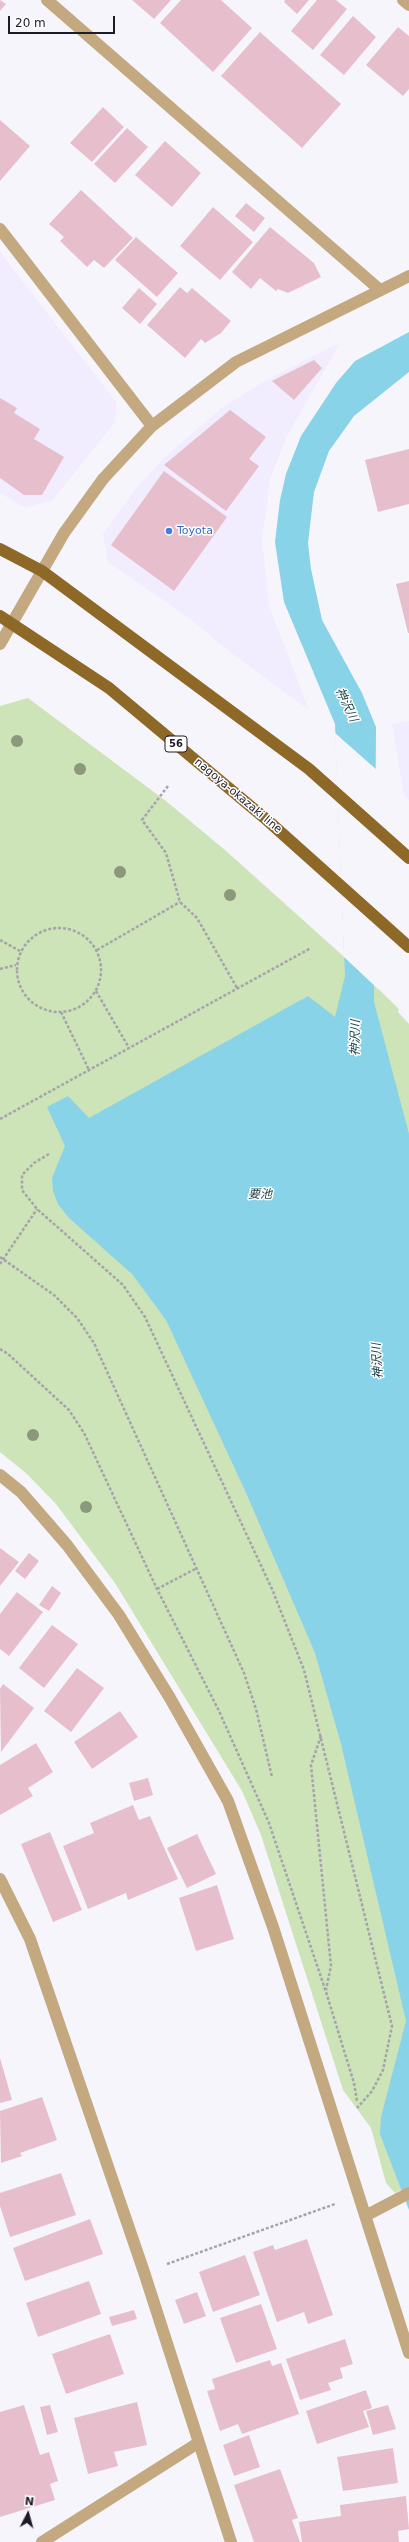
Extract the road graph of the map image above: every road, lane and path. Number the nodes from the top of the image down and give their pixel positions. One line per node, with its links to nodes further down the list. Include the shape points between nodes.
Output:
1 (47, 0): 6 (street)
2 (403, 0): 3 (street)
3 (409, 6)
4 (0, 229): 7 (street)
5 (409, 276): 6 (street)
6 (380, 290): 7 (street, via 236,362)
7 (152, 426): 9 (street, via 103,479 64,533)
8 (0, 549): 9 (main road)
9 (42, 571): 11 (street); 14 (main road, via 309,768)
10 (0, 616): 11 (main road, nagoya-okazaki line / 56)
11 (13, 622): 12 (street); 17 (main road, nagoya-okazaki line / 56, via 109,688 267,820)
12 (0, 644)
13 (168, 786): 15 (path, via 142,820 166,853)
14 (409, 858)
15 (180, 902): 19 (path); 23 (path, via 197,918)
16 (0, 940): 20 (path)
17 (409, 947)
18 (311, 948): 23 (path)
19 (97, 950): 20 (path, via 79,932 66,927 52,927 39,931); 24 (path, via 101,978)
20 (20, 951): 21 (path)
21 (16, 965): 22 (path); 25 (path, via 17,980 28,999 46,1010)
22 (0, 969)
23 (236, 988): 26 (path)
24 (96, 991): 25 (path, via 81,1005); 26 (path)
25 (61, 1012): 27 (path)
26 (129, 1048): 27 (path)
27 (89, 1070): 28 (path)
28 (0, 1119)
29 (49, 1154): 30 (path, via 34,1163 22,1175 22,1190)
30 (37, 1209): 31 (path); 36 (path, via 123,1285 145,1317 272,1589 304,1670)
31 (1, 1258): 32 (path); 34 (path, via 54,1295 77,1318 94,1343)
32 (0, 1264)
33 (0, 1475): 41 (street, via 21,1492 67,1545 118,1615 170,1698 228,1802 273,1927)
34 (197, 1568): 35 (path); 37 (path, via 244,1672 256,1709)
35 (157, 1588)
36 (321, 1736): 39 (path, via 312,1765 331,1966); 40 (path, via 392,2026 383,2070 372,2091)
37 (272, 1777)
38 (0, 1879): 44 (street, via 30,1939)
39 (326, 1992)
40 (357, 2108)
41 (360, 2194): 43 (street); 44 (path)
42 (405, 2195): 43 (street)
43 (366, 2215): 45 (street)
44 (144, 2272): 46 (street)
45 (409, 2353)
46 (198, 2443): 47 (street); 48 (street)
47 (42, 2542)
48 (231, 2542)

